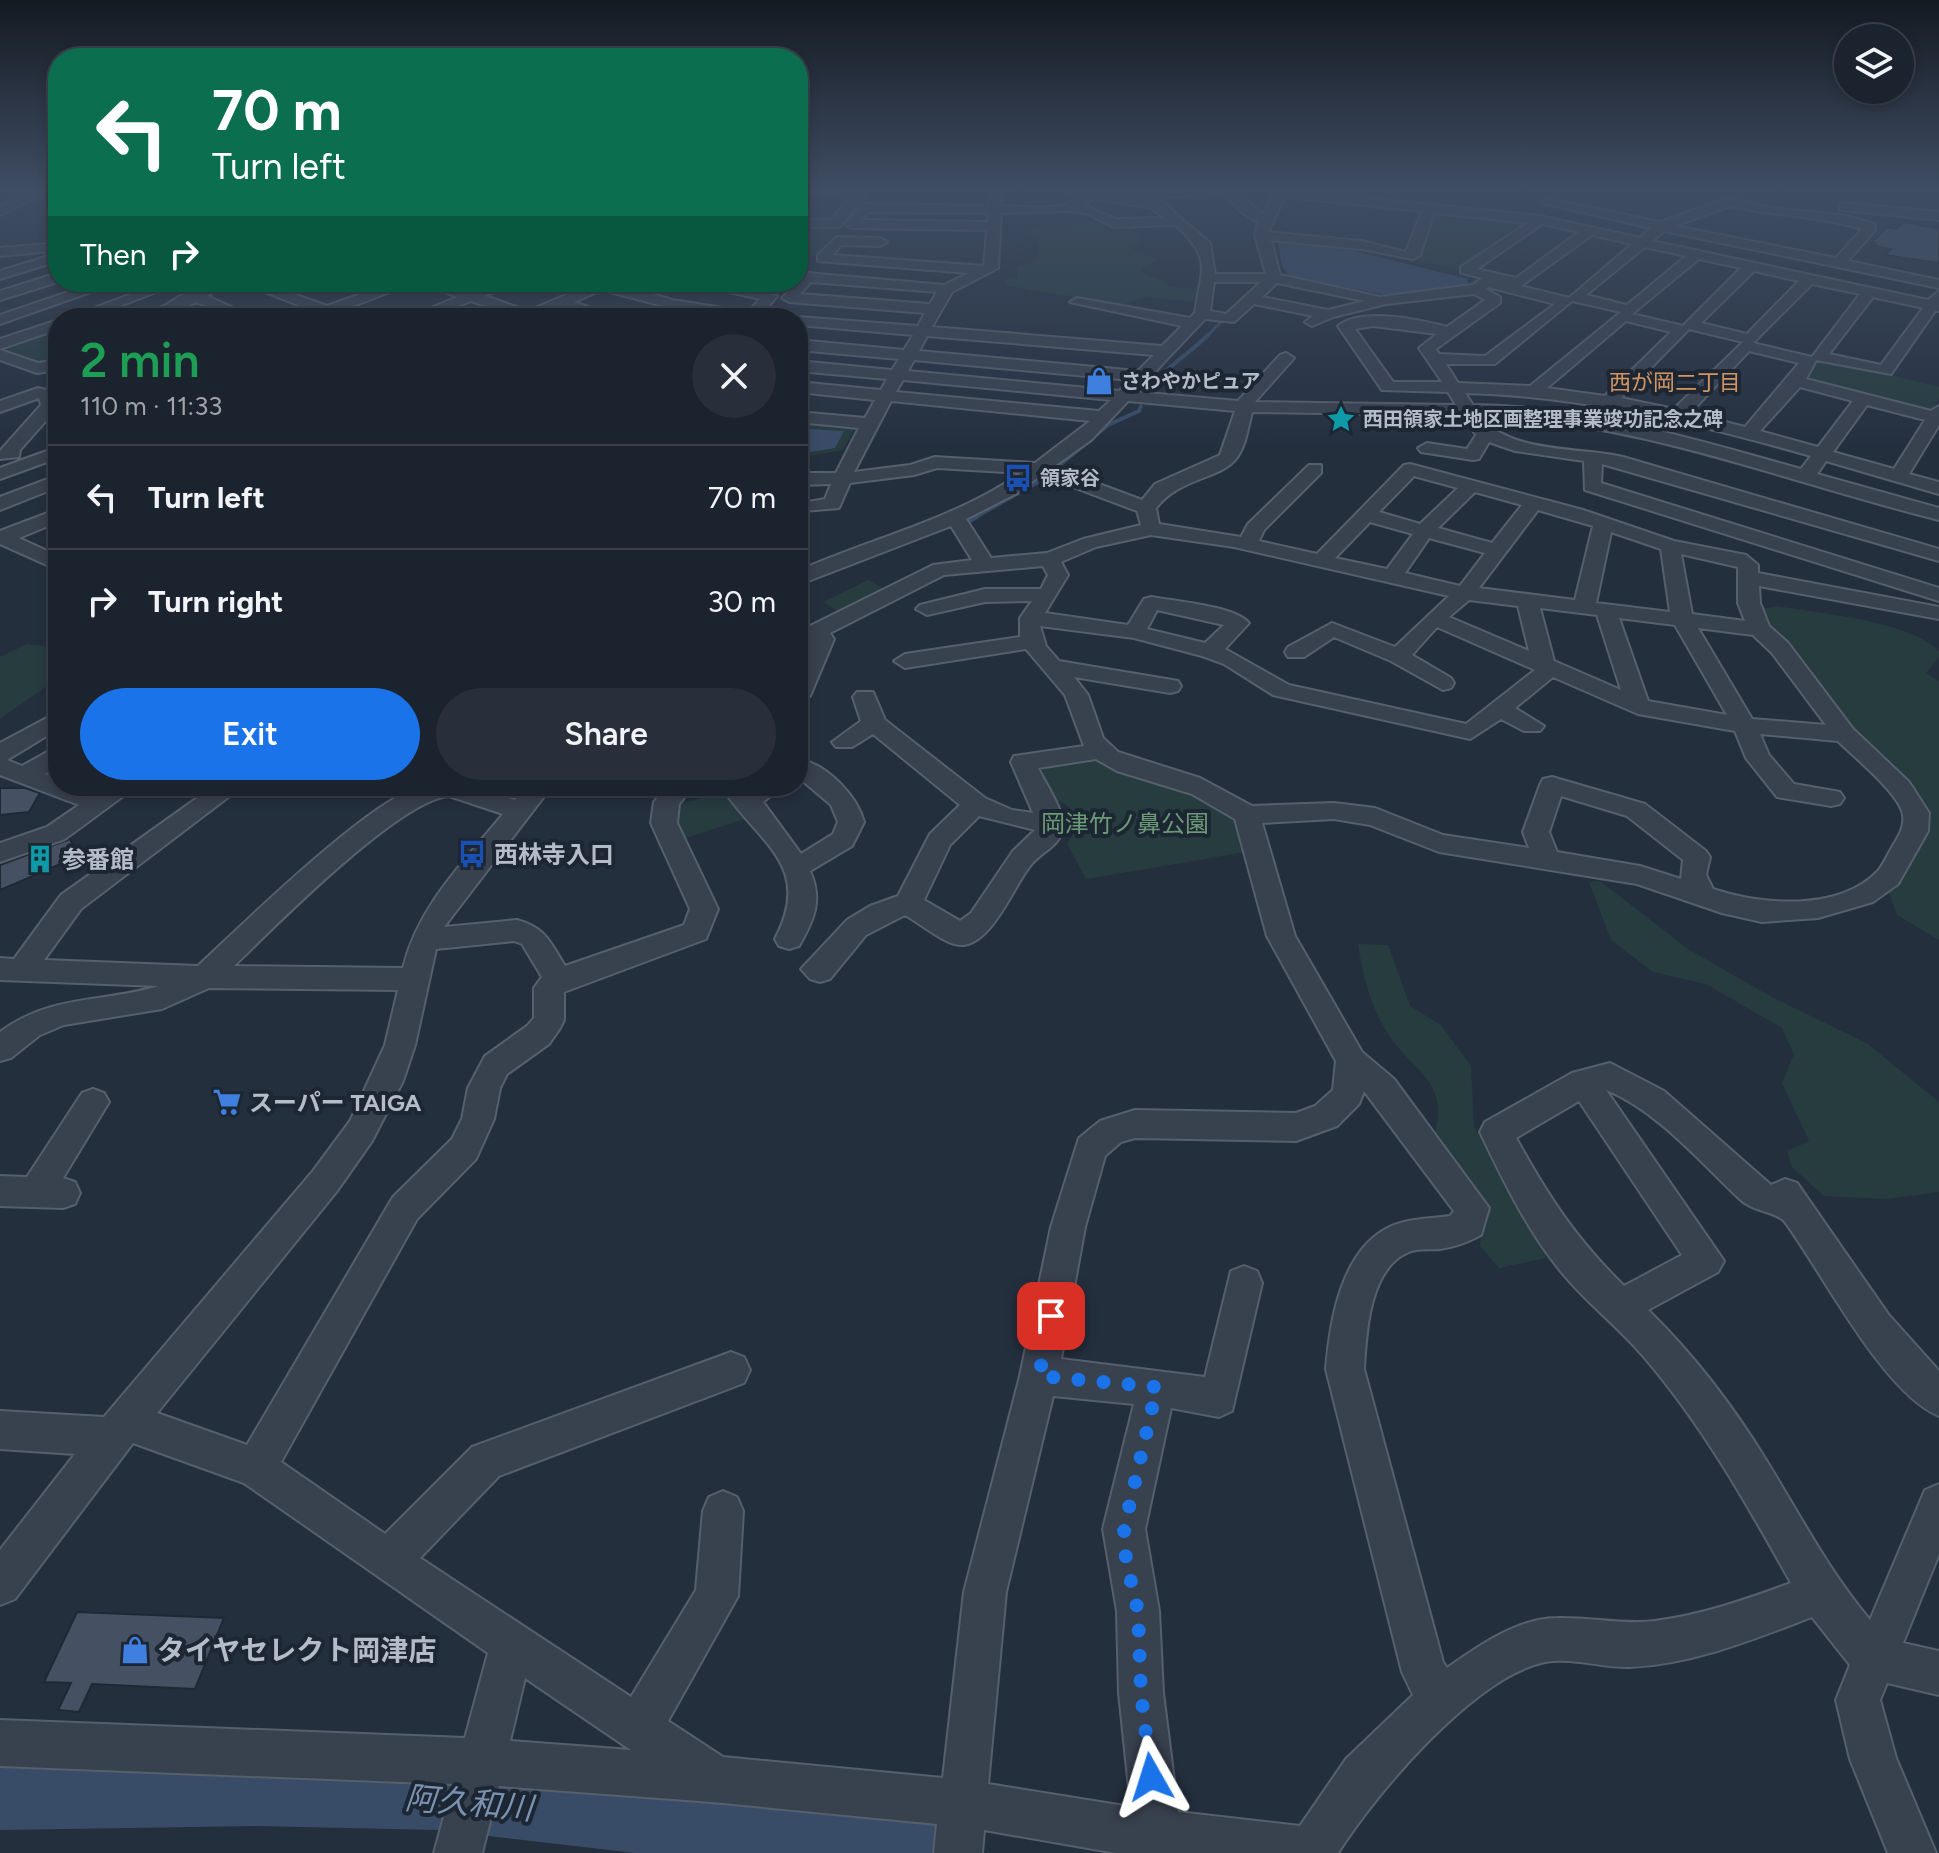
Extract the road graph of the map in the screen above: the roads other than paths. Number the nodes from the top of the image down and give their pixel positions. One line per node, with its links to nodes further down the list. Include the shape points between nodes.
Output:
1 (812, 277): 15 (street)
2 (974, 277): 15 (street)
3 (1496, 277): 4 (street, via 1518,283)
4 (1526, 277)
5 (1598, 277): 6 (street, via 1575,297 1630,310)
6 (1668, 277)
7 (1739, 277): 12 (street, via 1690,325 1750,339)
8 (1802, 277): 12 (street)
9 (1908, 277): 14 (street)
10 (1208, 278): 11 (street); 52 (street)
11 (1274, 278): 34 (street); 35 (street)
12 (1809, 279): 29 (street)
13 (48, 280): 32 (street)
14 (1939, 284)
15 (946, 289): 50 (street)
16 (1476, 289): 35 (street); 58 (street, via 1495,300); 65 (street, via 1486,282 1566,302 1489,361)
17 (83, 292): 53 (street)
18 (149, 292): 39 (street)
19 (199, 292): 31 (street)
20 (275, 292): 42 (street)
21 (368, 292): 30 (street)
22 (380, 292): 30 (street)
23 (459, 292): 33 (street)
24 (483, 292): 33 (street)
25 (584, 292): 36 (street)
26 (633, 292): 48 (street)
27 (748, 292): 49 (street, via 770,296)
28 (794, 292): 50 (street, via 789,298)
29 (1869, 292): 38 (street); 38 (street, via 1819,356 1885,371)
30 (374, 294): 43 (street)
31 (192, 295): 40 (street); 41 (street)
32 (0, 296)
33 (472, 296): 44 (street); 45 (street)
34 (1251, 299): 51 (street); 52 (street, via 1229,319)
35 (1386, 300): 51 (street)
36 (561, 302): 46 (street); 47 (street)
37 (1077, 302): 52 (street)
38 (1936, 303)
39 (103, 308)
40 (170, 308)
41 (224, 308)
42 (319, 308)
43 (335, 308)
44 (440, 308)
45 (506, 308)
46 (549, 308)
47 (580, 308)
48 (696, 308)
49 (760, 308)
50 (934, 309): 57 (street)
51 (1328, 314): 55 (street)
52 (1198, 319): 61 (street)
53 (0, 320)
54 (808, 322): 57 (street)
55 (1312, 322)
56 (48, 327): 59 (street)
57 (921, 332): 61 (street); 63 (street)
58 (1451, 333): 65 (street, via 1427,348); 72 (street, via 1409,321 1346,326 1388,387)
59 (0, 344)
60 (808, 346): 63 (street)
61 (1164, 351): 70 (street)
62 (0, 355): 66 (street)
63 (908, 356): 68 (street); 70 (street)
64 (1286, 358): 82 (street)
65 (1434, 359): 72 (street)
66 (44, 366): 69 (street); 75 (street)
67 (808, 367): 68 (street)
68 (897, 375): 77 (street); 78 (street)
69 (0, 376)
70 (1139, 376): 78 (street)
71 (1796, 381): 79 (street); 86 (street, via 1809,361 1746,346); 91 (street)
72 (1453, 387): 74 (street); 84 (street)
73 (808, 388): 77 (street)
74 (1535, 390): 80 (street); 80 (street, via 1623,316 1682,330)
75 (38, 393): 76 (street); 81 (street)
76 (48, 396)
77 (884, 396): 87 (street); 89 (street)
78 (1122, 396): 82 (street); 87 (street)
79 (1863, 399): 85 (street); 96 (street)
80 (1609, 401): 86 (street)
81 (0, 407)
82 (1244, 407): 84 (street); 112 (street, via 1227,459 1162,488)
83 (48, 408): 94 (street, via 6,455)
84 (1467, 410): 90 (street); 103 (street, via 1533,413 1624,427)
85 (1937, 414): 104 (street)
86 (1678, 415): 91 (street)
87 (1105, 417): 99 (street)
88 (808, 418): 89 (street)
89 (869, 424): 97 (street)
90 (1488, 435): 93 (street, via 1473,455); 95 (street, via 1515,446)
91 (1747, 435): 96 (street)
92 (48, 447): 101 (street)
93 (1427, 448)
94 (13, 453)
95 (1593, 455): 113 (street); 122 (street, via 1592,486)
96 (1821, 455): 103 (street); 104 (street)
97 (852, 456): 98 (street); 102 (street)
98 (808, 462)
99 (1041, 469): 102 (street, via 935,462 874,477); 112 (street); 116 (street)
100 (1315, 469): 123 (street, via 1255,528)
101 (0, 474)
102 (844, 476): 105 (street); 111 (street, via 832,504)
103 (1805, 477): 113 (street); 115 (street)
104 (1898, 477): 108 (street)
105 (808, 478)
106 (48, 485): 110 (street)
107 (1471, 486): 109 (street); 114 (street, via 1410,469); 120 (street)
108 (1939, 488)
109 (1534, 502): 118 (street); 125 (street)
110 (0, 504)
111 (810, 507)
112 (1146, 508): 119 (street)
113 (1783, 509): 122 (street); 126 (street)
114 (1364, 514): 120 (street); 129 (street)
115 (1939, 514)
116 (955, 517): 130 (street); 131 (street)
117 (48, 519): 121 (street)
118 (1603, 523): 124 (street); 138 (street)
119 (1151, 529): 123 (street); 128 (street)
120 (1426, 529): 125 (street); 132 (street)
121 (1, 538): 127 (street)
122 (1762, 540): 135 (street)
123 (1248, 543): 129 (street)
124 (1670, 546): 133 (street, via 1739,559 1748,565); 141 (street)
125 (1498, 551): 134 (street)
126 (1939, 555)
127 (48, 559)
128 (1050, 559): 130 (street); 143 (street, via 1058,575)
129 (1323, 559): 132 (street)
130 (984, 564): 145 (street, via 940,569 876,608)
131 (808, 575)
132 (1393, 576): 134 (street)
133 (1750, 578): 139 (street); 142 (street, via 1749,603)
134 (1465, 593): 136 (street); 140 (street)
135 (1939, 595)
136 (1527, 601): 138 (street); 151 (street)
137 (927, 609): 143 (street, via 1008,591)
138 (1595, 610): 141 (street); 155 (street)
139 (1939, 613)
140 (1434, 618): 149 (street); 151 (street)
141 (1682, 619): 142 (street); 159 (street)
142 (1759, 629): 161 (street, via 1780,648)
143 (1040, 630): 144 (street); 146 (street, via 1161,685); 150 (street); 163 (street, via 1083,707 1088,733)
144 (1134, 632): 146 (street); 147 (street, via 1151,603 1238,623)
145 (808, 636): 152 (street, via 823,639)
146 (1170, 641): 147 (street)
147 (1210, 651): 156 (street, via 1281,690 1470,732)
148 (1296, 652): 149 (street, via 1332,629)
149 (1399, 656): 153 (street)
150 (905, 661)
151 (1547, 666): 155 (street); 156 (street)
152 (808, 673)
153 (1443, 683)
154 (865, 697): 157 (street)
155 (1638, 706): 159 (street)
156 (1498, 709): 160 (street)
157 (874, 723): 162 (street); 180 (street)
158 (48, 725): 164 (street)
159 (1744, 725): 161 (street); 178 (street, via 1758,758 1786,791)
160 (1532, 726)
161 (1845, 734): 187 (street, via 1900,788 1916,813 1915,831 1888,877 1863,895 1791,911 1762,912)
162 (844, 742)
163 (1099, 751): 182 (street, via 1116,762 1175,778); 183 (street, via 1023,762)
164 (0, 754)
165 (48, 760): 168 (street)
166 (0, 766): 168 (street)
167 (808, 771): 186 (street, via 842,802 850,822 844,838 825,856)
168 (25, 775): 169 (street)
169 (48, 784)
170 (80, 796): 179 (street)
171 (110, 796): 179 (street)
172 (217, 796): 191 (street, via 71,902)
173 (419, 796): 193 (street, via 393,810 286,899)
174 (475, 796): 181 (street)
175 (532, 796): 181 (street)
176 (672, 796): 195 (street, via 664,823 704,909 696,932)
177 (754, 796): 186 (street)
178 (1831, 798)
179 (99, 803): 184 (street, via 56,833)
180 (976, 804): 183 (street, via 1006,819); 188 (street, via 939,840)
181 (521, 811): 190 (street, via 436,915)
182 (1247, 815): 185 (street, via 1334,811 1375,817 1439,843); 197 (street, via 1281,936)
183 (1050, 822): 188 (street, via 1047,837 1022,857 981,920 962,935)
184 (0, 853)
185 (1545, 857): 187 (street, via 1640,875); 187 (street, via 1536,832 1552,785 1636,810 1697,857 1693,875)
186 (794, 867): 189 (street, via 804,891 804,908)
187 (1702, 896)
188 (908, 904): 192 (street, via 885,908 846,934 820,971)
189 (789, 939)
190 (424, 940): 194 (street); 195 (street, via 517,930 532,937)
191 (11, 969): 193 (street)
192 (815, 969)
193 (205, 977): 194 (street); 196 (street, via 162,998 60,1014 29,1027)
194 (415, 979): 207 (street, via 400,1045 361,1131)
195 (558, 980): 209 (street, via 549,988 549,1020 538,1035 496,1065 464,1149 405,1208)
196 (0, 1049)
197 (1351, 1061): 204 (street, via 1348,1095 1326,1116 1296,1127 1135,1124 1111,1131 1091,1148 1068,1227); 218 (street, via 1383,1088 1472,1208 1469,1224 1454,1233 1398,1240 1368,1271 1347,1329 1345,1369 1424,1672)
198 (1583, 1082): 202 (street, via 1706,1261); 202 (street, via 1496,1132 1540,1215 1573,1260); 206 (street, via 1610,1076 1653,1100 1761,1197 1789,1200 1875,1330)
199 (93, 1102): 200 (street, via 49,1192)
200 (0, 1191)
201 (1244, 1283): 205 (street, via 1219,1398)
202 (1621, 1306): 214 (street, via 1701,1399 1751,1472)
203 (731, 1370): 212 (street, via 486,1461)
204 (1039, 1376): 205 (street); 223 (street, via 985,1592)
205 (1157, 1387): 224 (street, via 1124,1529 1138,1611 1141,1693)
206 (1939, 1397)
207 (119, 1429): 208 (street); 209 (street); 213 (street)
208 (0, 1430)
209 (256, 1468): 212 (street)
210 (1939, 1504): 216 (street)
211 (723, 1511): 219 (street, via 717,1596)
212 (388, 1561): 215 (street)
213 (0, 1584)
214 (1820, 1593): 216 (street); 218 (street, via 1744,1621 1662,1640 1632,1645 1548,1640 1511,1652)
215 (512, 1644): 219 (street); 221 (street)
216 (1873, 1658): 217 (street); 228 (street, via 1858,1700 1873,1759)
217 (1939, 1673)
218 (1442, 1700): 227 (street, via 1369,1768)
219 (638, 1728): 222 (street)
220 (0, 1743): 221 (street)
221 (480, 1769): 222 (street); 225 (street)
222 (716, 1780): 223 (street)
223 (961, 1825): 224 (street, via 1087,1826)
224 (1157, 1833): 226 (street)
225 (460, 1846)
226 (1248, 1848): 227 (street)
227 (1316, 1852)
228 (1912, 1853)

